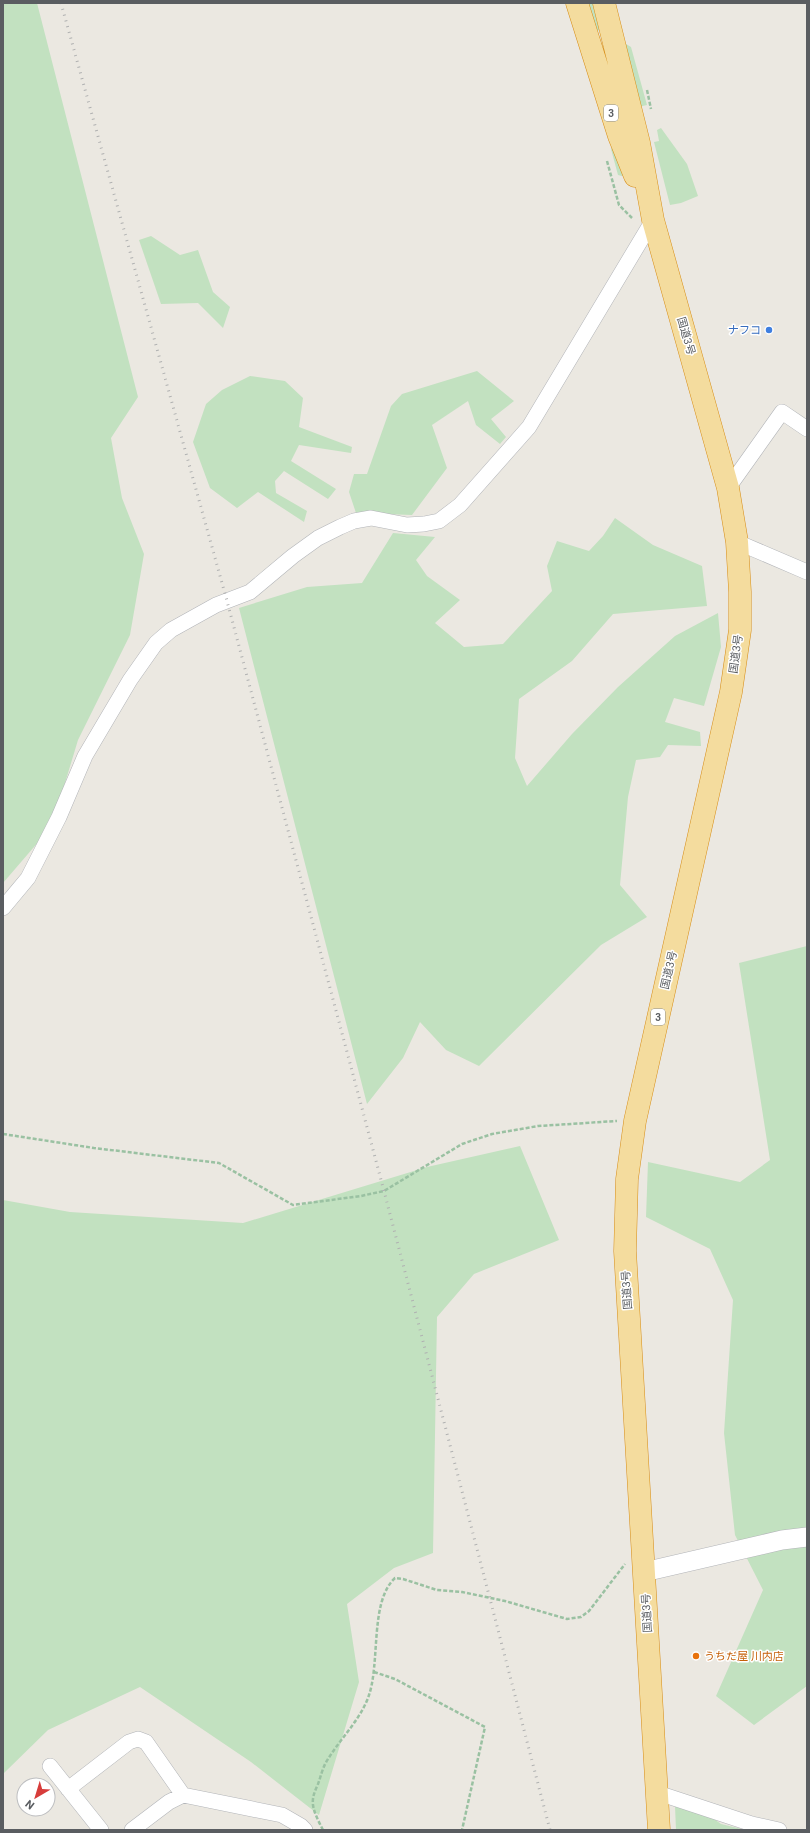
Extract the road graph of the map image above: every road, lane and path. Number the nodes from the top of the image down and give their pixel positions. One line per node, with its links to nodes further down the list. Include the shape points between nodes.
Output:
1 (577, 3): 3 (highway, 国道3号 / 3, via 619,136)
2 (604, 3): 3 (highway, 国道3号 / 3, via 639,143)
3 (653, 220): 5 (highway, 国道3号 / 3); 8 (street, via 529,427 460,505 439,522 407,525 371,518 340,527 318,538 293,556 250,592 216,605 177,626 156,643 130,680 85,756 57,823 28,878)
4 (807, 429): 5 (street, via 782,412)
5 (728, 488): 6 (highway, 国道3号 / 3)
6 (737, 542): 7 (street); 9 (highway, 国道3号 / 3, via 740,630 731,692)
7 (807, 572)
8 (3, 908)
9 (635, 1120): 10 (path, via 538,1126 492,1134 462,1144 384,1191 293,1204 218,1163); 12 (highway, 国道3号 / 3, via 628,1179 625,1251)
10 (3, 1134)
11 (807, 1537): 13 (street, via 782,1540)
12 (643, 1548): 13 (highway, 国道3号 / 3); 14 (path, via 627,1562 589,1611 581,1617 567,1619 505,1601 462,1592 437,1590 395,1578 381,1600)
13 (644, 1572): 17 (highway, 国道3号 / 3)
14 (374, 1672): 22 (path, via 368,1697 358,1719 327,1760 313,1797 314,1810); 23 (path, via 395,1679 485,1727)
15 (50, 1766): 16 (street)
16 (68, 1789): 18 (street, via 128,1742 138,1739 146,1742); 19 (street)
17 (658, 1793): 24 (highway, 国道3号 / 3); 25 (street, via 752,1824)
18 (183, 1795): 20 (street, via 169,1802); 21 (street, via 282,1815)
19 (101, 1830)
20 (132, 1830)
21 (305, 1830)
22 (323, 1830)
23 (462, 1830)
24 (659, 1830)
25 (779, 1830)

